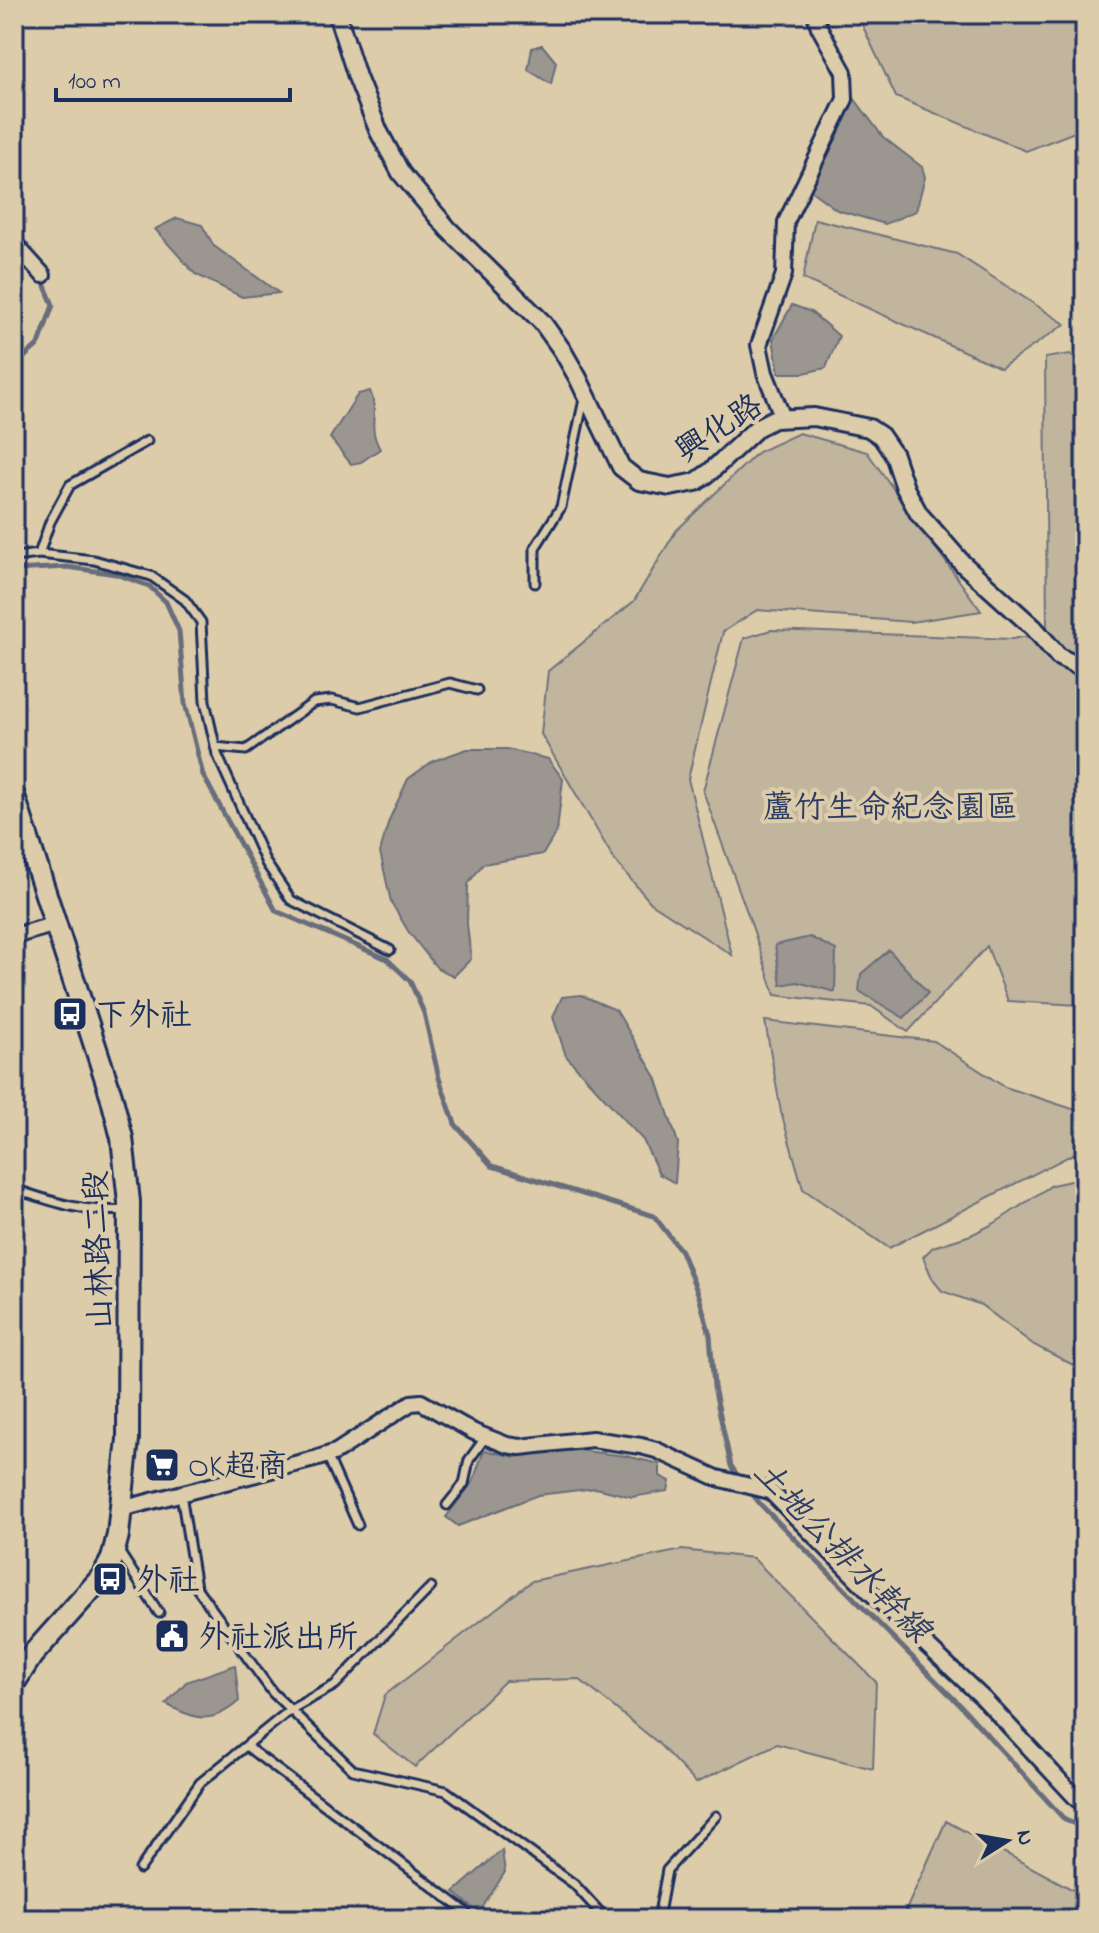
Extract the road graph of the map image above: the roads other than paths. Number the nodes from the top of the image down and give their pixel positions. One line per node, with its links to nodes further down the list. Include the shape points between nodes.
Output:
1 (337, 14): 5 (street, 興化路, via 373,118 401,173 448,229 542,322)
2 (815, 14): 6 (street, via 844,72 845,99 786,222 784,274 759,345)
3 (14, 243): 4 (street)
4 (43, 275)
5 (586, 393): 6 (street, 興化路, via 621,467 639,481 670,487 696,482 758,427); 10 (lane, via 561,507 535,548)
6 (783, 418): 11 (street, 興化路, via 844,421 881,436 919,514 1059,657)
7 (147, 441): 8 (lane, via 70,485)
8 (39, 554): 9 (lane); 13 (lane, via 94,560 151,576 185,600 201,622 205,701)
9 (14, 557)
10 (535, 583)
11 (1085, 669)
12 (477, 690): 13 (lane, via 450,683 360,707 314,702 246,750)
13 (215, 747): 17 (lane, via 266,863 291,900)
14 (14, 796): 15 (main road, 山林路二段)
15 (56, 924): 16 (street); 19 (main road, 山林路二段, via 111,1095)
16 (14, 936)
17 (390, 950)
18 (14, 1189): 19 (lane, via 98,1212)
19 (129, 1210): 24 (main road, 山林路二段, via 129,1428)
20 (485, 1438): 21 (street, via 421,1402 411,1403); 23 (lane, via 469,1460 464,1484); 32 (street, via 520,1447 592,1439 641,1446 735,1484 763,1488)
21 (327, 1455): 22 (street); 25 (lane)
22 (181, 1494): 24 (street); 30 (lane, via 196,1587)
23 (447, 1505)
24 (121, 1509): 26 (main road, 山林路二段)
25 (358, 1525)
26 (115, 1545): 28 (lane); 29 (main road, 山林路二段, via 102,1577 32,1655)
27 (431, 1587): 30 (lane, via 335,1685)
28 (159, 1613)
29 (14, 1683)
30 (290, 1710): 31 (lane); 36 (lane, via 353,1770 446,1791 574,1884)
31 (246, 1746): 34 (lane, via 200,1783); 35 (lane)
32 (1085, 1803)
33 (716, 1816): 37 (lane, via 667,1870)
34 (140, 1869)
35 (470, 1919)
36 (606, 1919)
37 (658, 1919)

